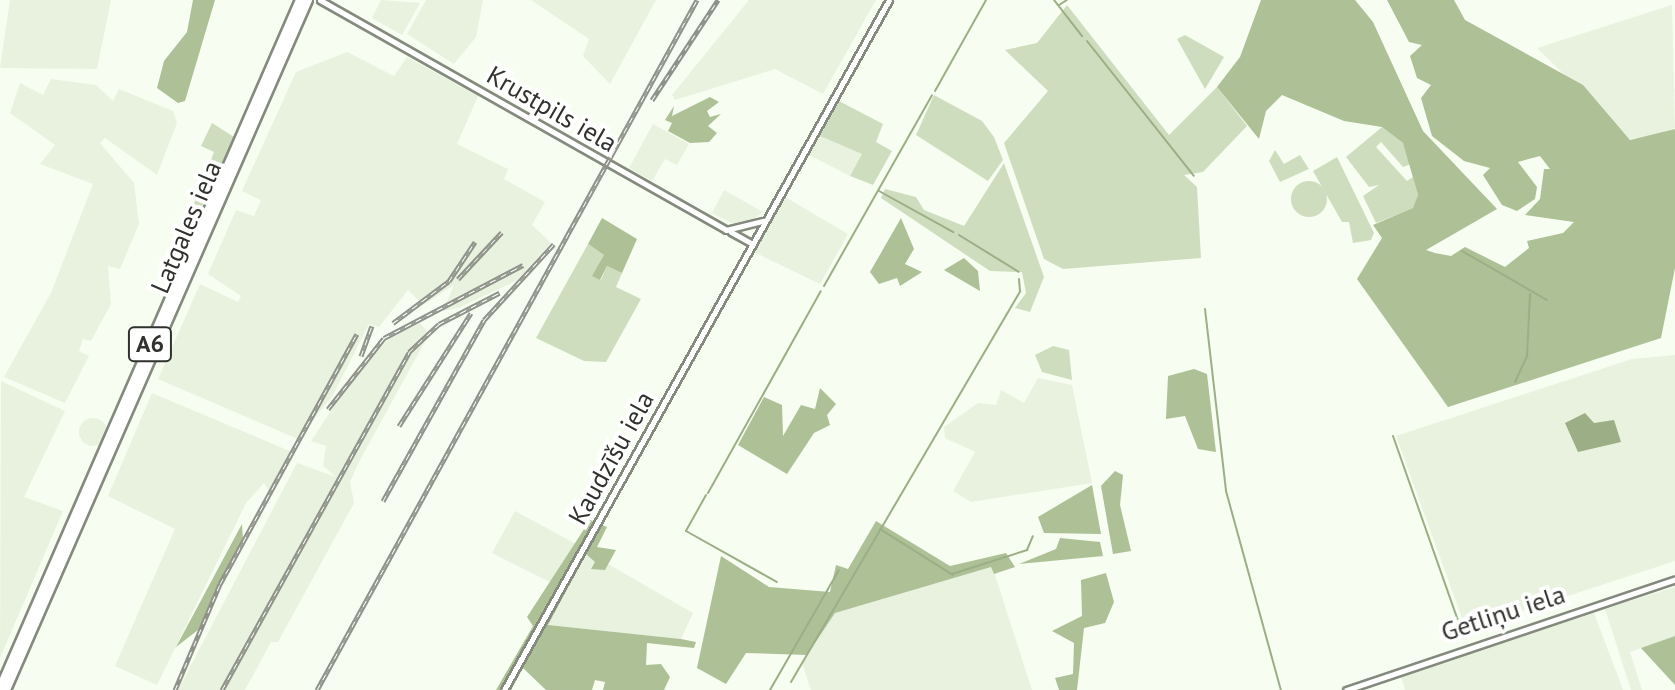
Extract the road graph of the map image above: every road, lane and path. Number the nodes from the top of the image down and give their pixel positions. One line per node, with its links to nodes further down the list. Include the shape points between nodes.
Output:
1 (300, 0): 9 (highway, Latgales iela / A6)
2 (308, 0): 9 (highway, Latgales iela / A6)
3 (320, 0): 6 (street, Krustpils iela)
4 (889, 0): 5 (street)
5 (767, 218): 6 (street, via 747,230); 7 (street)
6 (726, 230): 7 (street, Krustpils iela)
7 (753, 244): 12 (street, Kaudzīšu iela)
8 (1675, 579): 13 (street, Getliņu iela)
9 (34, 620): 10 (highway, Latgales iela / A6); 11 (highway, Latgales iela / A6)
10 (0, 688)
11 (6, 690)
12 (504, 690)
13 (1346, 690)

